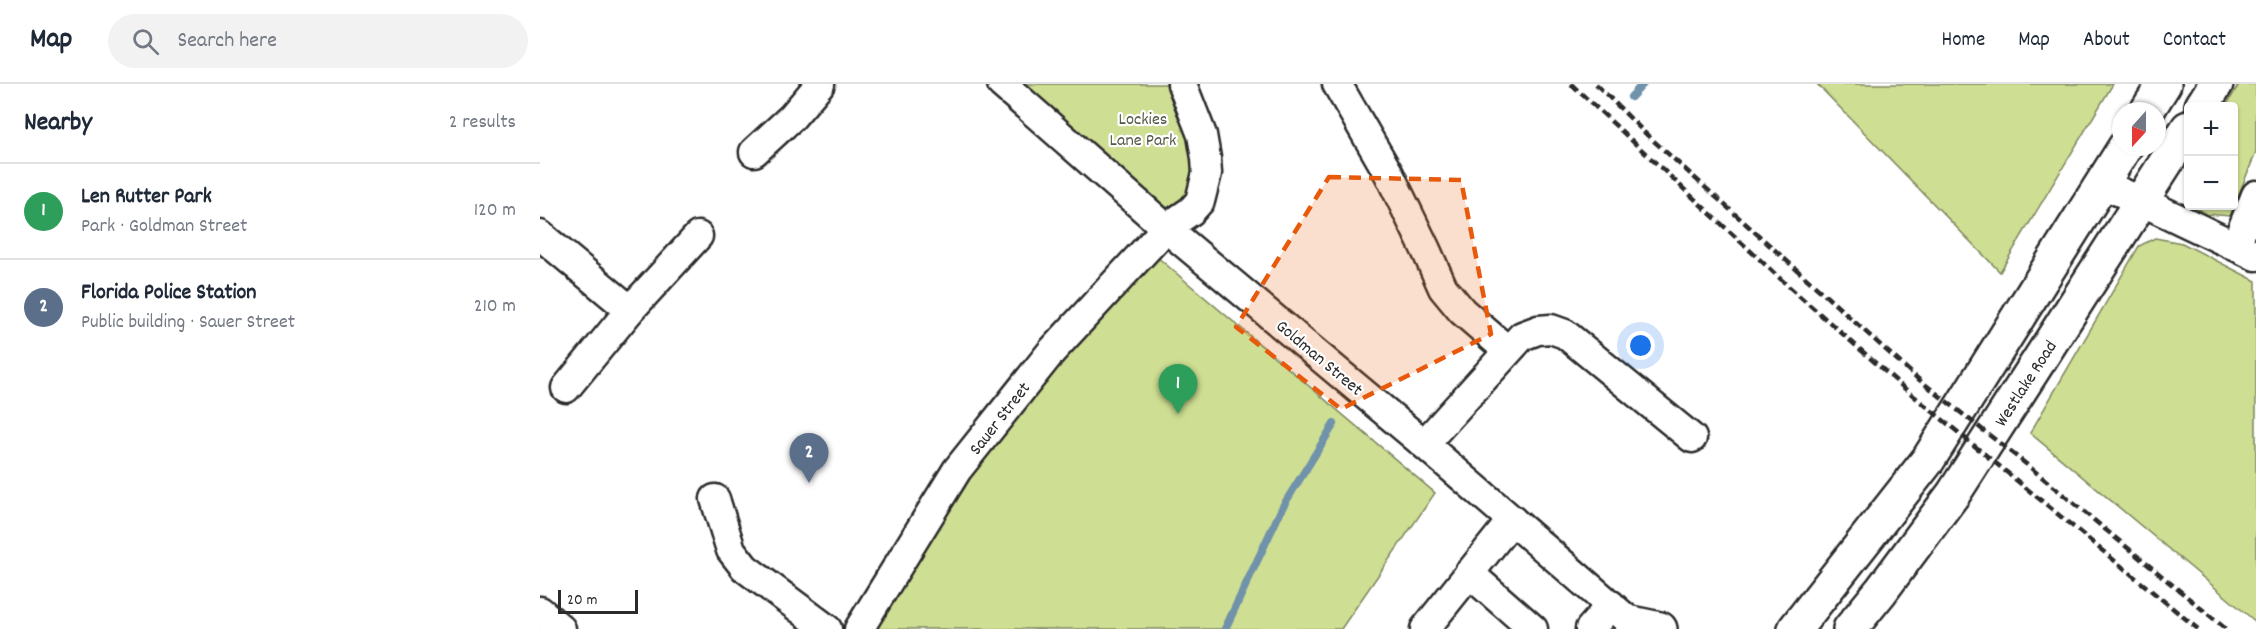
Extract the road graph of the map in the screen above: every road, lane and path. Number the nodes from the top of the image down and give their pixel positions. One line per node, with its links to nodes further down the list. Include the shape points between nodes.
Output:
1 (820, 84): 10 (street)
2 (1002, 84): 15 (street, Goldman Street)
3 (1182, 84): 15 (street, Sauer Street, via 1202,135 1207,173 1200,201)
4 (1337, 84): 20 (street, via 1389,174 1443,288 1462,311)
5 (2164, 84): 7 (main road)
6 (2216, 84): 8 (main road)
7 (2153, 102)
8 (2205, 102)
9 (2184, 134): 14 (main road, Westlake Road)
10 (754, 152)
11 (2119, 156): 12 (main road)
12 (2102, 184): 14 (street); 30 (main road, via 1928,460)
13 (2256, 195): 18 (street)
14 (2141, 201): 18 (street); 27 (main road, Westlake Road, via 1954,493)
15 (1166, 228): 23 (street, Goldman Street); 33 (street, Sauer Street, via 1052,351 957,470)
16 (540, 236): 19 (street)
17 (698, 236): 19 (street)
18 (2246, 250)
19 (630, 310): 21 (street)
20 (1507, 350): 22 (street, via 1522,336 1538,330 1565,334); 23 (street)
21 (566, 388)
22 (1692, 438)
23 (1424, 444): 25 (street, Goldman Street)
24 (715, 500): 32 (street, via 731,550 745,568)
25 (1512, 520): 26 (street); 29 (street, Goldman Street)
26 (1469, 573): 34 (street); 35 (street)
27 (1881, 591): 37 (main road, Westlake Road); 38 (main road)
28 (540, 611): 31 (street)
29 (1635, 621): 36 (street)
30 (1791, 626)
31 (561, 629)
32 (827, 629)
33 (859, 629)
34 (1425, 629)
35 (1533, 629)
36 (1590, 629)
37 (1850, 629)
38 (1867, 629)

